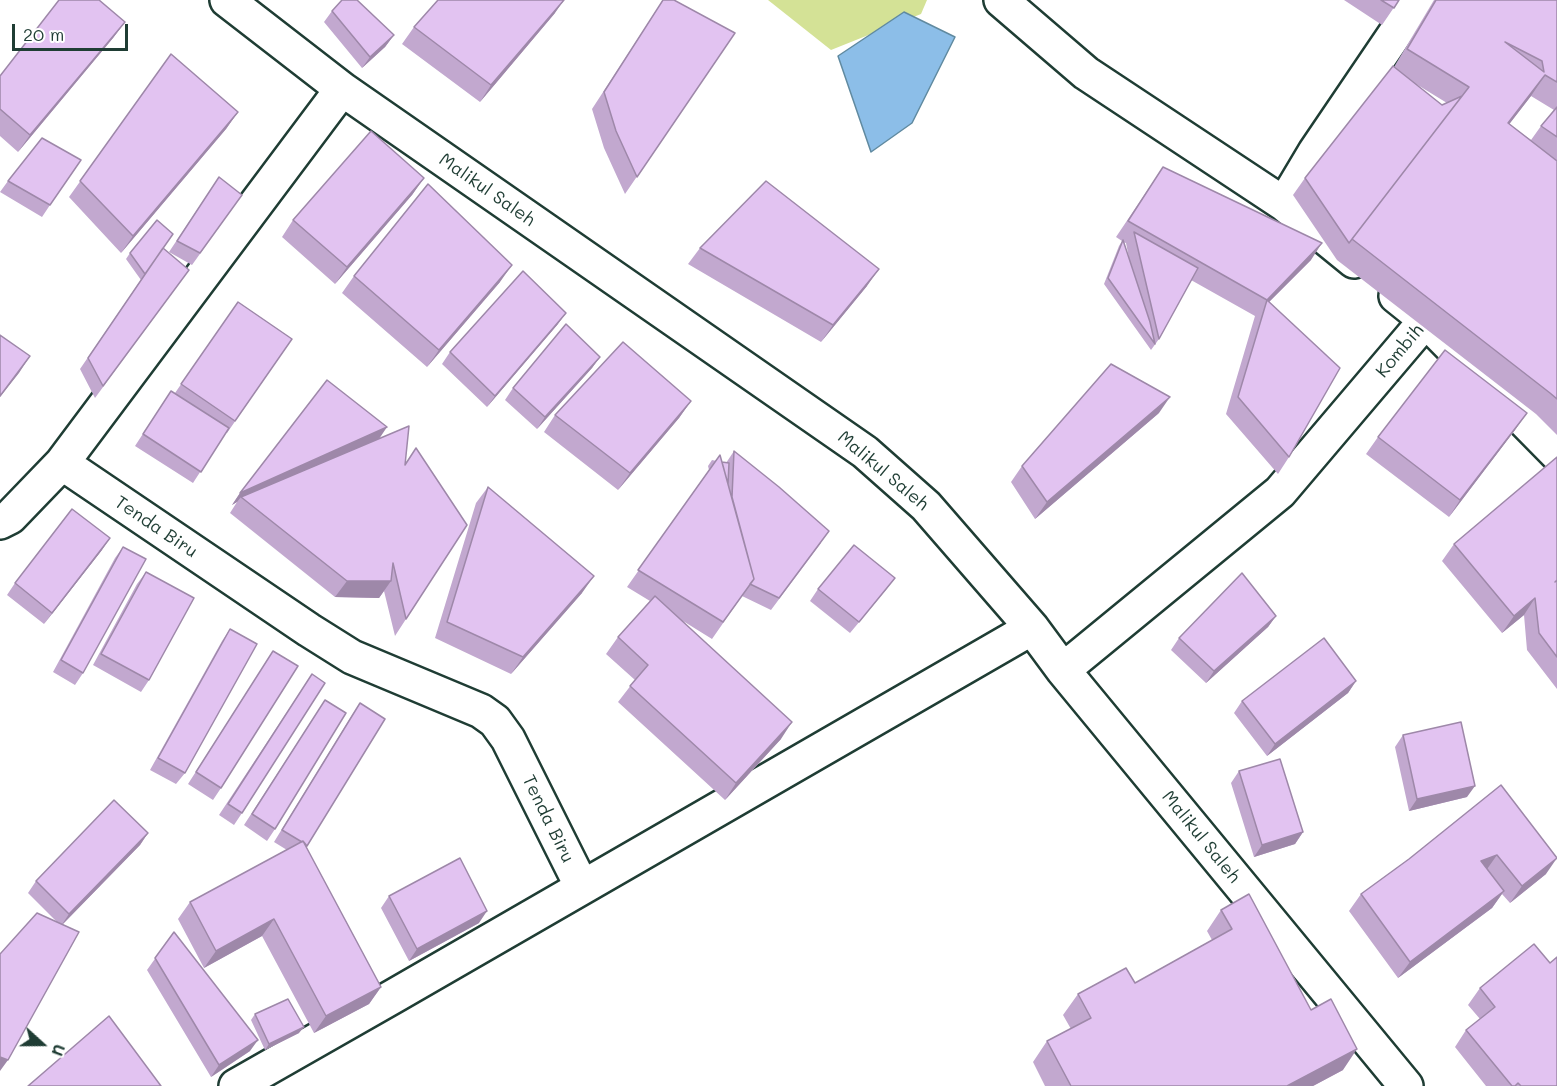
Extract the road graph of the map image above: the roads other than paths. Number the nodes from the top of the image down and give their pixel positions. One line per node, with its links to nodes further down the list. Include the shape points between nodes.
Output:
1 (227, 0): 4 (street, Malikul Saleh)
2 (1001, 0): 5 (street, Kombih, via 1086,73)
3 (1418, 0): 5 (street)
4 (342, 89): 8 (street); 10 (street, Malikul Saleh, via 865,452 926,506)
5 (1284, 204): 6 (street, Kombih)
6 (1426, 321): 7 (street); 11 (street, Kombih, via 1280,492)
7 (1557, 454)
8 (62, 463): 9 (street, via 10,518); 12 (street, Tenda Biru, via 352,657 482,711 495,721 508,739)
9 (0, 522)
10 (1032, 628): 11 (street, Malikul Saleh); 12 (street)
11 (1063, 670): 14 (street, Malikul Saleh)
12 (582, 887): 13 (street)
13 (236, 1086)
14 (1406, 1086)

